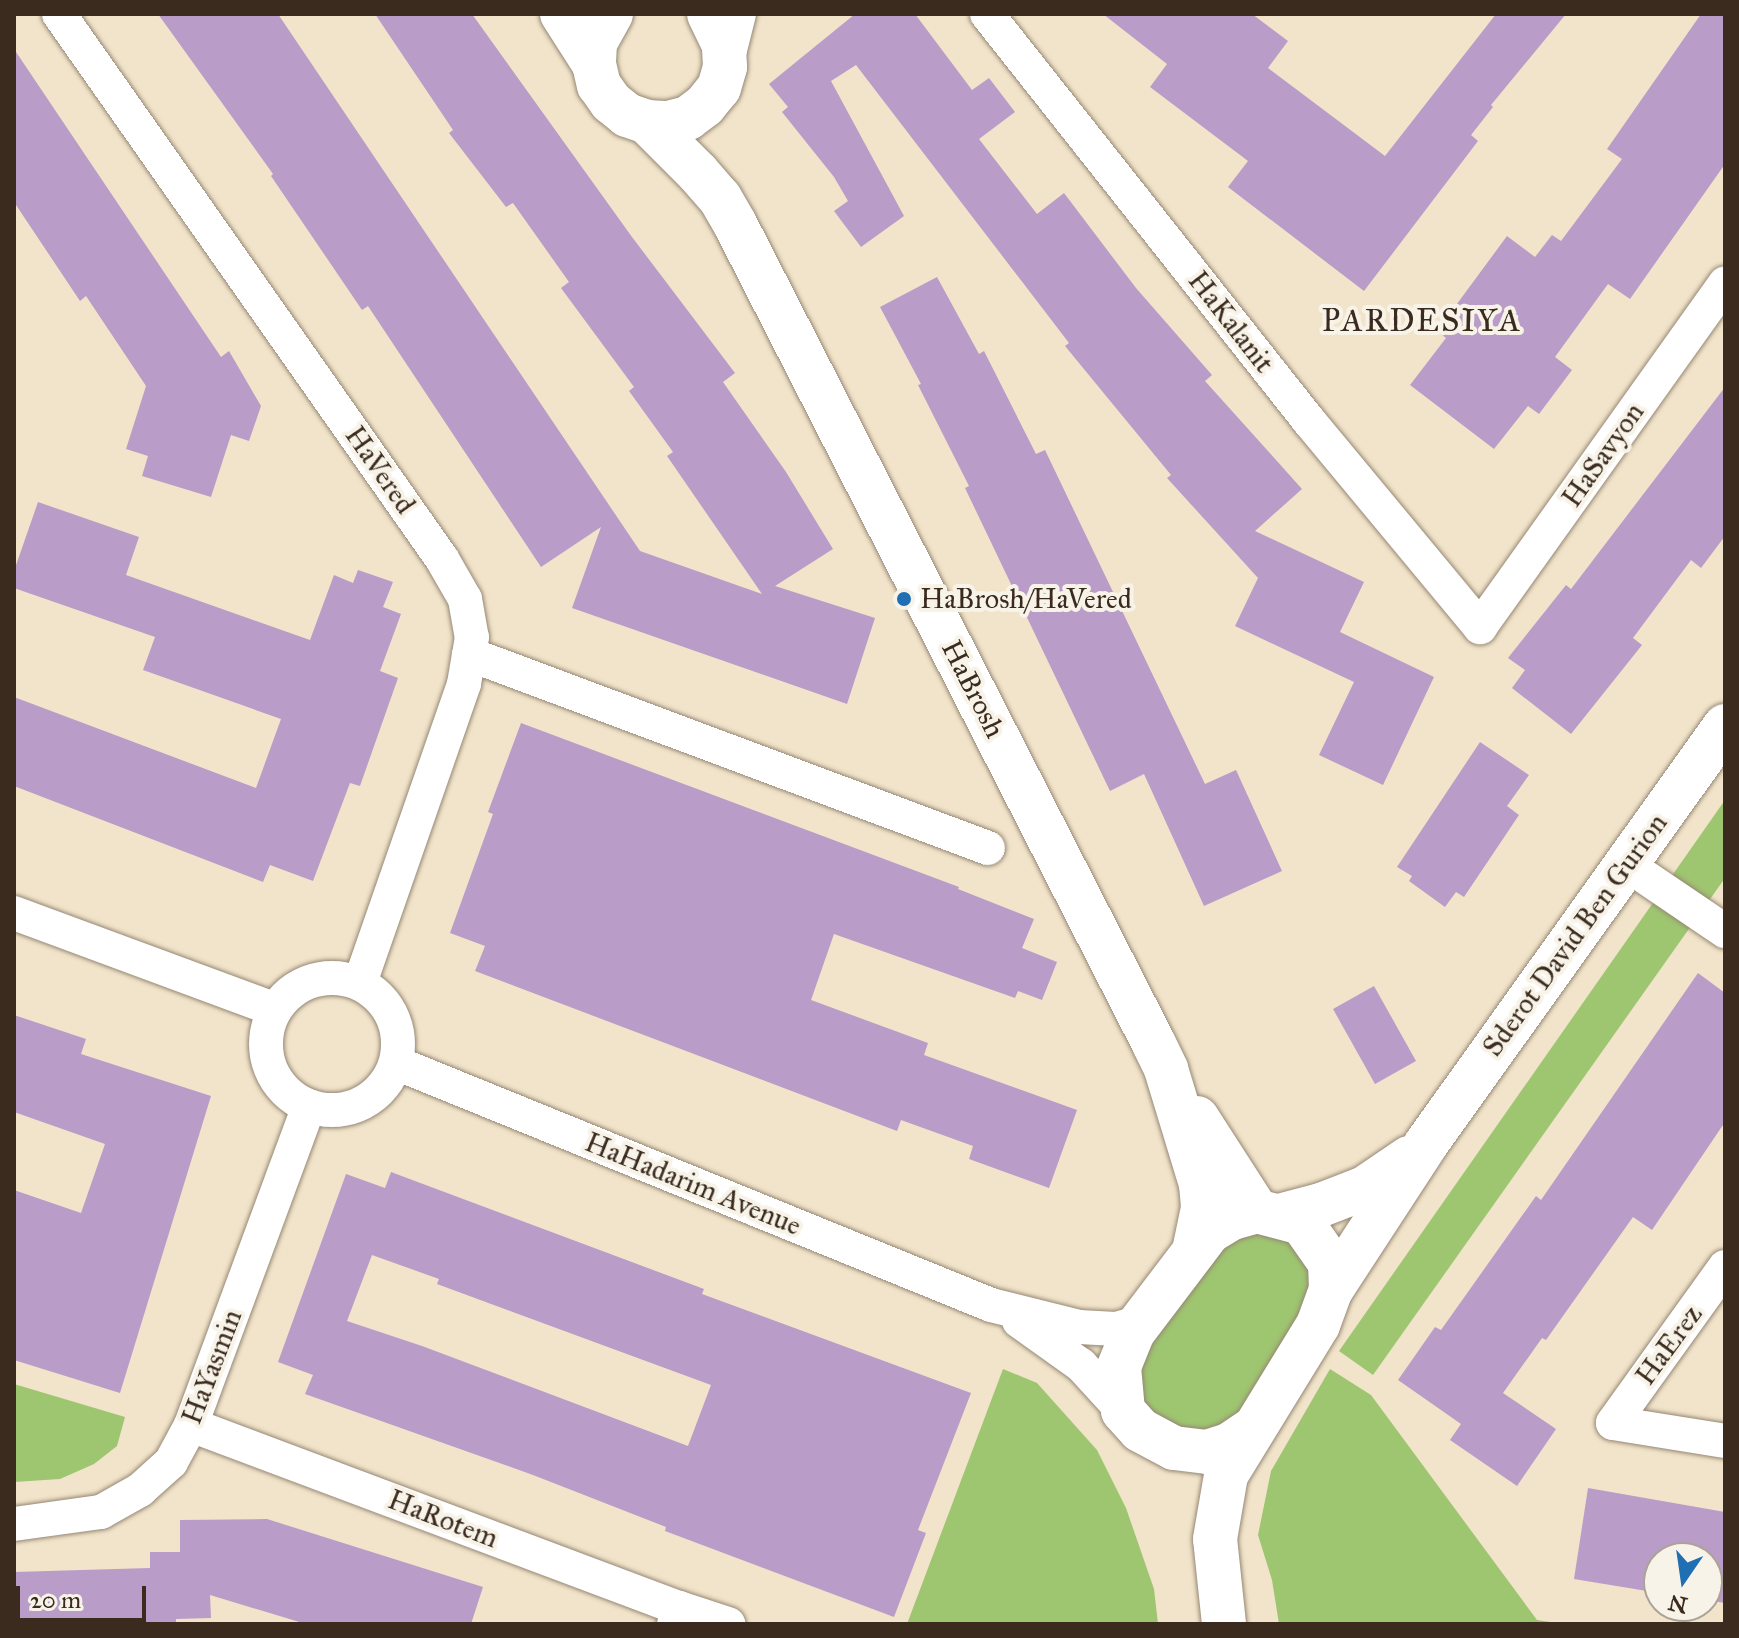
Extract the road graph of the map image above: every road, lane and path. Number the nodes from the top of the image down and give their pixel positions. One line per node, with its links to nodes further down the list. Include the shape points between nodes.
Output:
1 (59, 14): 13 (street, HaVered, via 442,559 465,599 472,637)
2 (562, 14): 7 (street)
3 (611, 14): 7 (street, via 595,43)
4 (709, 14): 8 (street, HaBrosh, via 724,45)
5 (739, 14): 8 (street)
6 (987, 14): 12 (street, HaKalanit, via 1309,421)
7 (594, 64): 9 (street, HaBrosh, via 599,85 611,102)
8 (722, 77): 9 (street, via 705,105 688,118); 10 (street, HaBrosh, via 714,138)
9 (647, 122): 10 (street, HaBrosh, via 713,189)
10 (735, 224): 22 (street, HaBrosh)
11 (1725, 283): 12 (street, HaSavyon)
12 (1480, 627)
13 (469, 654): 15 (street); 19 (street, HaVered, via 464,684)
14 (1725, 726): 16 (street, Sderot David Ben Gurion)
15 (988, 848)
16 (1626, 864): 18 (street); 24 (street, Sderot David Ben Gurion)
17 (14, 913): 20 (street)
18 (1725, 931)
19 (360, 983): 20 (street, via 322,978 287,994); 21 (street, via 387,1007 395,1024)
20 (274, 1009): 23 (street, via 265,1045 269,1065 277,1083)
21 (396, 1063): 23 (street, via 386,1081 362,1102 329,1110); 29 (street, HaHadarim Avenue)
22 (1166, 1069): 25 (street, HaBrosh); 26 (street, HaBrosh, via 1201,1184 1203,1208)
23 (309, 1106): 32 (street, HaYasmin)
24 (1426, 1144): 25 (street, Sderot David Ben Gurion, via 1365,1188 1321,1205); 28 (street, Sderot David Ben Gurion)
25 (1268, 1213): 26 (street, via 1232,1218 1209,1232); 28 (street, via 1302,1223 1318,1241 1330,1263)
26 (1194, 1251): 30 (street)
27 (1725, 1267): 34 (street, HaErez, via 1613,1423)
28 (1331, 1290): 33 (street, via 1318,1325)
29 (991, 1305): 30 (street, HaHadarim Avenue, via 1079,1327 1116,1329); 31 (street, HaHadarim Avenue, via 1081,1365)
30 (1141, 1322): 31 (street, via 1119,1367)
31 (1123, 1411): 35 (street, via 1140,1430)
32 (191, 1425): 36 (street, HaYasmin, via 171,1462 127,1498 101,1512); 38 (street, HaRotem)
33 (1253, 1429): 35 (street, via 1207,1452); 37 (street, via 1226,1475)
34 (1725, 1441)
35 (1166, 1445): 37 (street, via 1189,1475)
36 (14, 1524)
37 (1215, 1539): 40 (street)
38 (677, 1616): 39 (street, HaRotem)
39 (728, 1624)
40 (1224, 1624)

